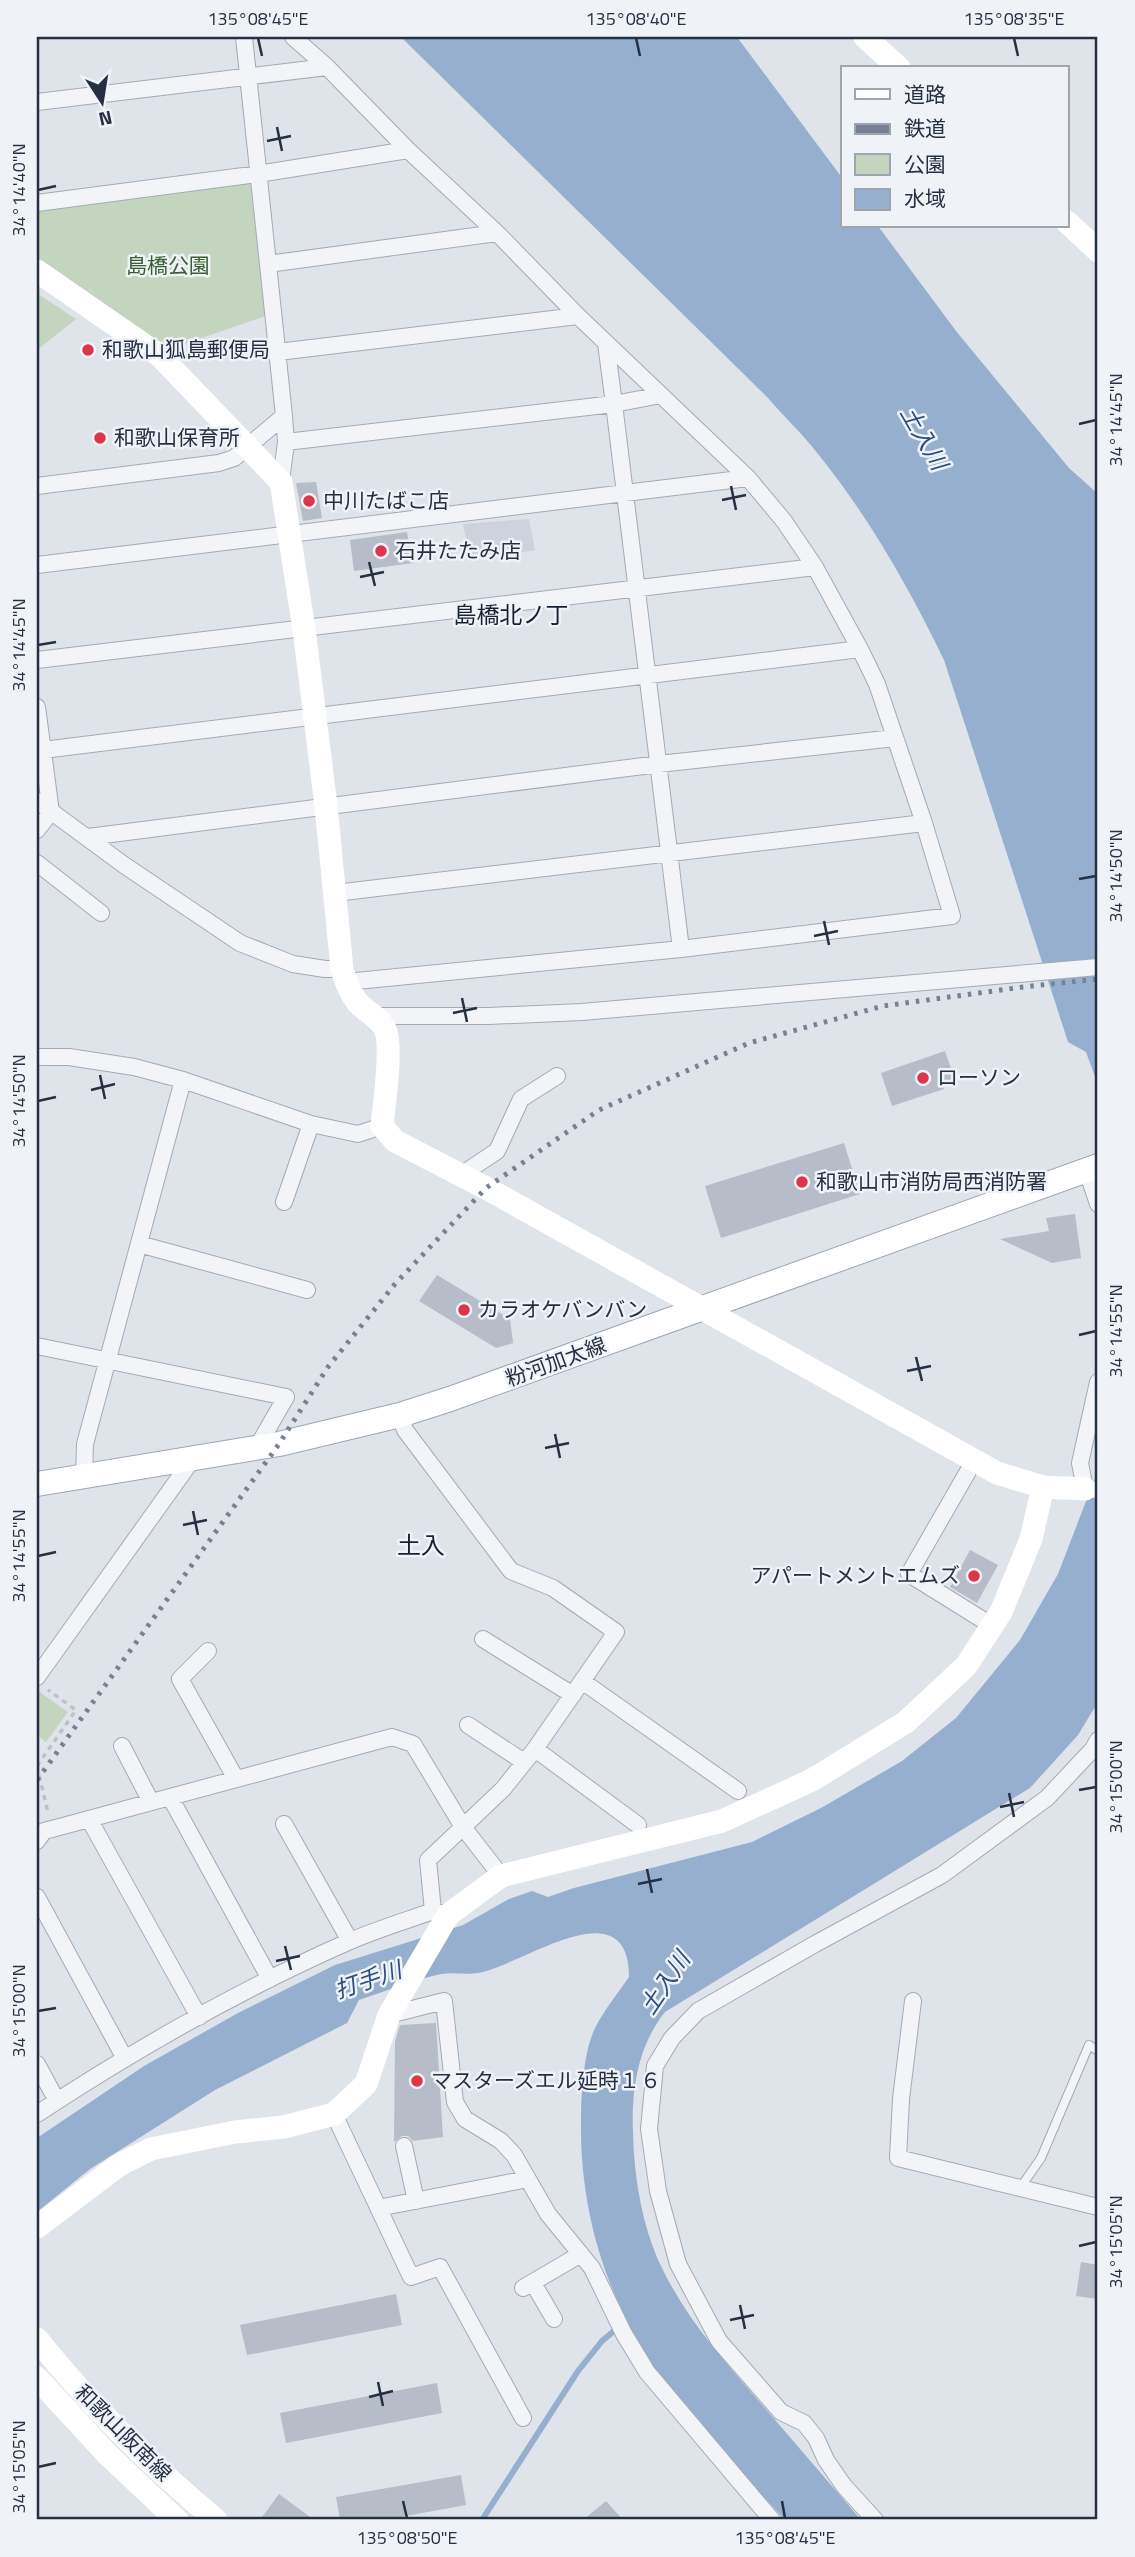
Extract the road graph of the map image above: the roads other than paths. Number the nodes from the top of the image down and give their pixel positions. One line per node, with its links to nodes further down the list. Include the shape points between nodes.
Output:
1 (244, 37): 6 (street)
2 (293, 37): 5 (street)
3 (865, 37): 4 (street)
4 (897, 66)
5 (327, 67): 6 (street); 8 (street)
6 (247, 77): 7 (street); 9 (street)
7 (37, 103)
8 (408, 150): 9 (street); 12 (street)
9 (258, 174): 10 (street); 14 (street)
10 (37, 203)
11 (1068, 223): 13 (street)
12 (497, 233): 14 (street); 16 (street)
13 (1098, 251)
14 (268, 264): 18 (street)
15 (37, 271): 23 (street, via 160,356)
16 (578, 316): 17 (street); 18 (street)
17 (606, 343): 19 (street); 20 (street)
18 (278, 352): 21 (street)
19 (661, 395): 20 (street); 24 (street)
20 (614, 404): 22 (street); 27 (street)
21 (284, 416): 22 (street); 23 (street)
22 (286, 442): 25 (street)
23 (247, 447): 25 (street); 26 (street, via 219,463)
24 (748, 478): 27 (street); 30 (street)
25 (281, 482): 28 (street)
26 (37, 486)
27 (624, 493): 28 (street); 31 (street)
28 (290, 534): 29 (street); 32 (street)
29 (37, 565)
30 (814, 567): 31 (street); 33 (street)
31 (636, 589): 32 (street); 35 (street)
32 (304, 629): 34 (street); 37 (street)
33 (860, 649): 35 (street); 38 (street)
34 (37, 660)
35 (646, 676): 37 (street); 40 (street)
36 (37, 707): 39 (street)
37 (314, 715): 39 (street); 42 (street)
38 (895, 738): 40 (street); 44 (street)
39 (43, 750): 43 (street)
40 (659, 764): 42 (street); 47 (street)
41 (37, 801): 43 (street)
42 (326, 806): 46 (street); 49 (street)
43 (51, 812): 45 (street); 46 (street)
44 (924, 823): 47 (street); 51 (street, via 952,916)
45 (37, 830)
46 (88, 837): 53 (street, via 240,943 293,964)
47 (669, 854): 49 (street); 51 (street)
48 (37, 863): 50 (street)
49 (335, 893): 53 (street)
50 (101, 914)
51 (681, 949): 53 (street)
52 (1098, 967): 54 (street, via 582,1012)
53 (344, 975): 54 (street, via 359,1004)
54 (375, 1016): 59 (street, via 385,1030 388,1049)
55 (37, 1057): 57 (street, via 121,1065)
56 (556, 1076): 61 (street, via 521,1099 497,1151)
57 (183, 1080): 58 (street); 64 (street)
58 (310, 1124): 59 (street, via 358,1134); 62 (street)
59 (382, 1126): 61 (street, via 394,1141)
60 (1093, 1169): 63 (street); 66 (main road, 粉河加太線)
61 (461, 1175): 66 (street)
62 (284, 1202)
63 (1098, 1204)
64 (139, 1244): 65 (street); 68 (street)
65 (307, 1290)
66 (702, 1310): 70 (main road, 粉河加太線); 73 (street)
67 (37, 1346): 68 (street)
68 (107, 1360): 71 (street, via 286,1397); 74 (street, via 85,1444)
69 (1098, 1382): 77 (street, via 1080,1464)
70 (400, 1415): 71 (main road, 粉河加太線); 81 (street, via 405,1430 511,1571 553,1588 616,1632)
71 (256, 1448): 72 (main road, 粉河加太線)
72 (192, 1460): 74 (main road, 粉河加太線); 82 (street)
73 (974, 1461): 76 (street); 78 (street, via 909,1574)
74 (84, 1476): 75 (main road, 粉河加太線)
75 (37, 1484)
76 (1043, 1487): 77 (street); 78 (street, via 1031,1539)
77 (1092, 1489)
78 (990, 1625): 98 (street, via 966,1666 906,1722 812,1780 722,1821)
79 (483, 1639): 83 (street)
80 (208, 1651): 89 (street, via 180,1679)
81 (582, 1681): 83 (street); 90 (street)
82 (42, 1683)
83 (573, 1695): 87 (street)
84 (468, 1725): 88 (street)
85 (1098, 1740): 127 (street, via 1047,1798 942,1875 698,2011 672,2038 655,2066 649,2129 678,2264 719,2341 781,2412 804,2423 844,2486)
86 (122, 1746): 92 (street)
87 (535, 1749): 88 (street); 95 (street)
88 (524, 1762): 96 (street)
89 (236, 1779): 91 (street); 96 (street, via 392,1737 413,1744)
90 (738, 1791)
91 (170, 1797): 92 (street); 102 (street)
92 (151, 1802): 93 (street)
93 (89, 1819): 97 (street, via 44,1831); 105 (street)
94 (284, 1824): 101 (street)
95 (638, 1825)
96 (463, 1827): 98 (street); 100 (street, via 428,1860)
97 (37, 1841)
98 (501, 1876): 100 (street)
99 (37, 1897): 107 (street)
100 (440, 1918): 101 (street); 104 (street)
101 (350, 1941): 102 (street)
102 (270, 1979): 105 (street)
103 (914, 2000): 114 (street, via 898,2158)
104 (389, 2015): 111 (street, via 366,2084); 113 (street, via 444,2001 455,2102 465,2119 501,2141)
105 (199, 2017): 107 (street)
106 (1098, 2052): 114 (lane, via 1089,2045 1041,2158)
107 (124, 2057): 109 (street)
108 (37, 2064): 109 (street)
109 (57, 2101): 110 (street)
110 (37, 2114)
111 (334, 2114): 117 (street); 118 (street, via 151,2149 118,2165)
112 (404, 2146): 115 (street)
113 (528, 2179): 115 (street); 119 (street, via 548,2214)
114 (1020, 2188): 116 (street)
115 (416, 2201): 117 (street)
116 (1098, 2207)
117 (378, 2208): 123 (street, via 411,2277 440,2267)
118 (37, 2227)
119 (581, 2254): 120 (street, via 528,2285); 126 (street, via 647,2372)
120 (554, 2319)
121 (37, 2339): 125 (street, 和歌山阪南線, via 64,2374 170,2482)
122 (37, 2378): 124 (street, 和歌山阪南線, via 108,2455)
123 (523, 2418)
124 (177, 2520)
125 (216, 2520)
126 (772, 2520)
127 (875, 2520)

